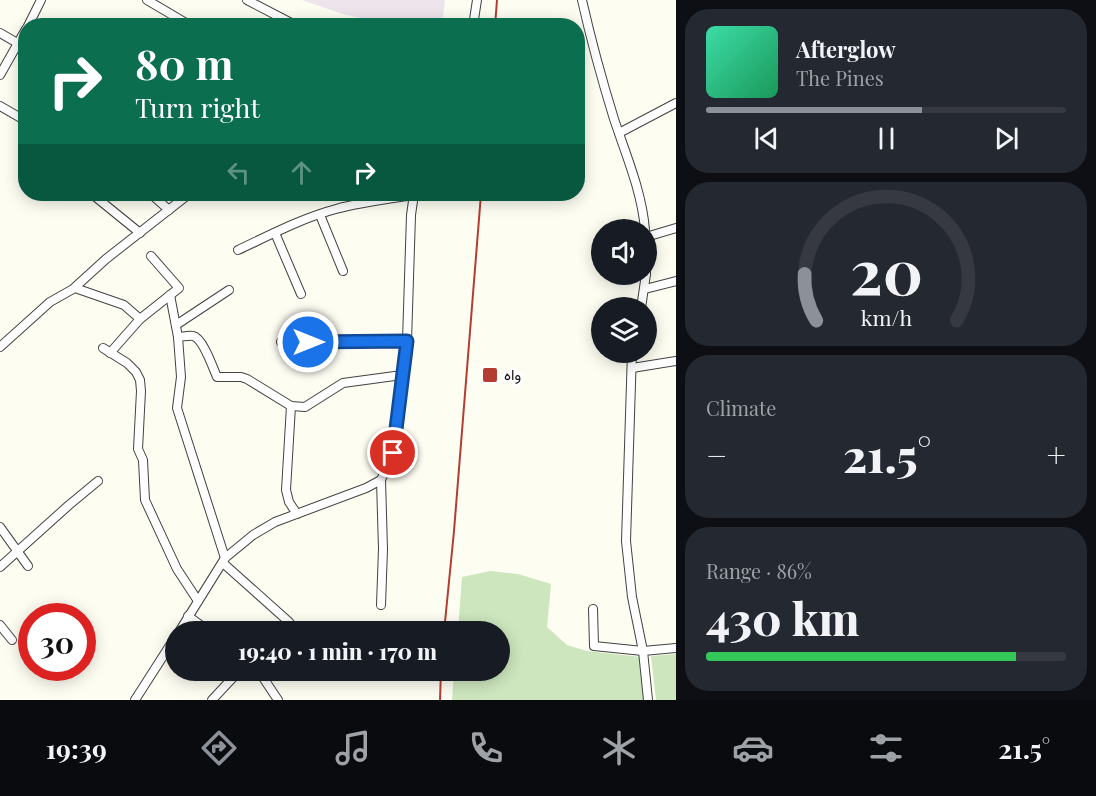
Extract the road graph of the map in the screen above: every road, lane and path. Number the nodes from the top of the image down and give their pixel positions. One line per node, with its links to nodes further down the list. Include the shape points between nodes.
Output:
1 (41, 0): 6 (street)
2 (147, 0): 7 (street)
3 (248, 0): 8 (street)
4 (477, 0): 9 (street)
5 (582, 0): 16 (street)
6 (32, 18)
7 (178, 18)
8 (282, 18)
9 (474, 18)
10 (0, 33): 11 (street)
11 (18, 44): 12 (street)
12 (0, 75)
13 (676, 103): 16 (street)
14 (0, 106): 15 (street)
15 (18, 116)
16 (619, 133): 24 (street)
17 (101, 201): 26 (street)
18 (159, 201): 22 (street)
19 (180, 201): 22 (street)
20 (373, 201): 23 (street)
21 (413, 201): 43 (street)
22 (169, 210): 26 (street)
23 (320, 215): 27 (street); 31 (street)
24 (644, 219)
25 (676, 228): 28 (street)
26 (140, 233): 34 (street)
27 (275, 233): 29 (street); 37 (street)
28 (657, 235)
29 (238, 250)
30 (151, 256): 38 (street, via 178,285)
31 (343, 271)
32 (676, 281): 36 (street)
33 (645, 285): 36 (street)
34 (75, 288): 40 (street, via 124,305); 45 (street, via 50,302)
35 (229, 290): 41 (street)
36 (645, 290): 39 (street)
37 (301, 294)
38 (170, 295): 40 (street); 41 (street)
39 (643, 297)
40 (140, 319): 59 (street, via 106,351 127,363 140,380 138,449 143,460 145,500 177,569)
41 (176, 326): 42 (street)
42 (178, 337): 50 (street, via 198,338 217,377 247,379); 56 (street, via 181,377 177,408)
43 (407, 341): 44 (street); 49 (street)
44 (281, 342)
45 (0, 346)
46 (676, 361): 48 (street)
47 (632, 363): 48 (street)
48 (632, 368): 69 (street, via 626,540)
49 (402, 375): 50 (street, via 343,383 305,407); 51 (street, via 393,453)
50 (291, 406): 53 (street, via 286,490)
51 (381, 480): 53 (street); 60 (street)
52 (98, 482): 55 (street)
53 (297, 514): 56 (street, via 253,535)
54 (0, 527): 55 (street)
55 (17, 552): 57 (street); 58 (street)
56 (224, 561): 59 (street); 65 (street)
57 (28, 566)
58 (0, 567)
59 (198, 601): 62 (street)
60 (381, 605)
61 (592, 609): 69 (street, via 594,646)
62 (188, 616): 63 (street); 64 (street)
63 (185, 621)
64 (195, 621)
65 (288, 621)
66 (0, 625): 67 (street)
67 (12, 640)
68 (676, 648): 69 (street)
69 (643, 651): 76 (street)
70 (165, 653): 73 (street)
71 (230, 681): 74 (street)
72 (265, 681): 75 (street)
73 (135, 700)
74 (212, 700)
75 (278, 700)
76 (648, 700)

